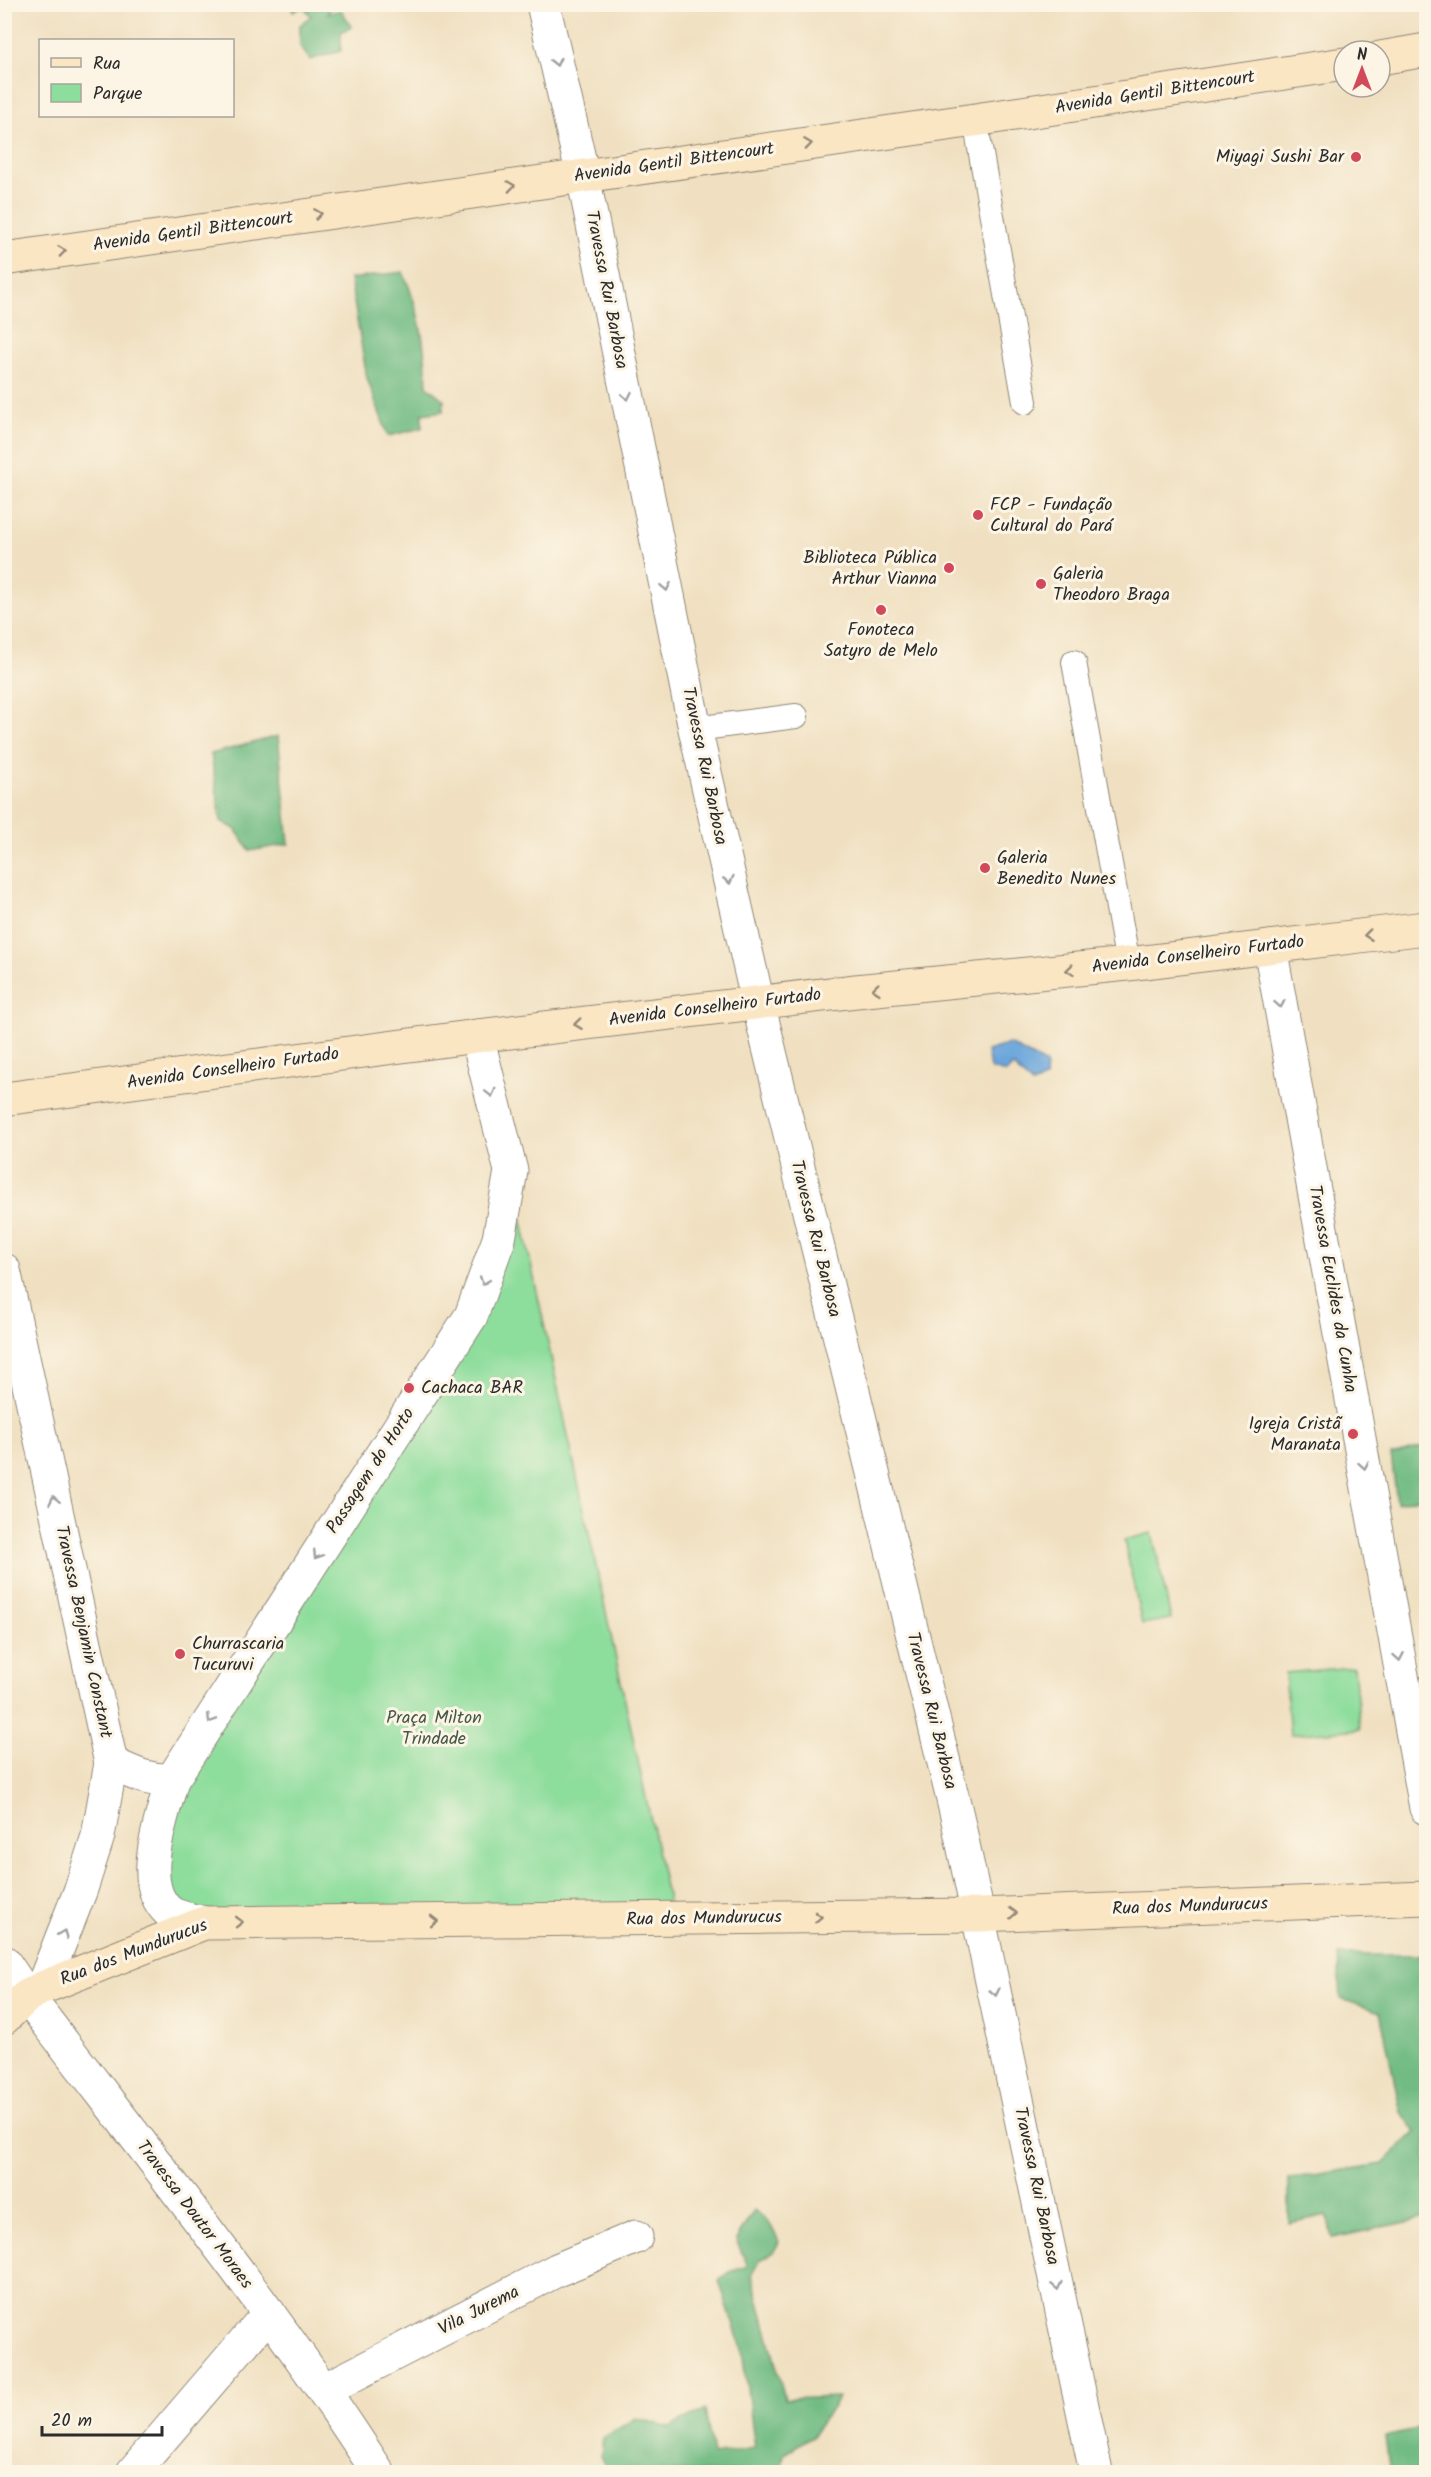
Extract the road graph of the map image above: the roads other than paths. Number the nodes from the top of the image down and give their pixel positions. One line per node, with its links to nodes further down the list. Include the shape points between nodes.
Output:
1 (543, 4): 6 (street, Travessa Rui Barbosa, one-way to 6)
2 (1426, 50): 3 (main road)
3 (1392, 56)
4 (1332, 66): 5 (main road, Avenida Gentil Bittencourt)
5 (975, 120): 6 (main road, Avenida Gentil Bittencourt, one-way to 5); 8 (lane)
6 (583, 176): 7 (main road, Avenida Gentil Bittencourt, one-way to 6); 11 (street, Travessa Rui Barbosa, one-way to 11)
7 (4, 259)
8 (1025, 402)
9 (1072, 671): 14 (lane)
10 (796, 716): 11 (lane)
11 (694, 729): 15 (street, Travessa Rui Barbosa, one-way to 15)
12 (1426, 928): 13 (main road, Avenida Conselheiro Furtado, one-way to 13)
13 (1270, 947): 14 (main road, Avenida Conselheiro Furtado); 21 (street, Travessa Euclides da Cunha, one-way to 21)
14 (1128, 964): 15 (main road, Avenida Conselheiro Furtado, one-way to 15)
15 (758, 1003): 16 (main road, Avenida Conselheiro Furtado, one-way to 16); 23 (street, Travessa Rui Barbosa)
16 (477, 1036): 17 (main road, Avenida Conselheiro Furtado); 20 (street, Passagem do Horto, one-way to 20, via 511,1171 500,1239 471,1316)
17 (4, 1099)
18 (4, 1270): 19 (street, Travessa Benjamin Constant, one-way to 18)
19 (111, 1763): 20 (street, via 142,1778); 26 (street, Travessa Benjamin Constant, one-way to 19, via 81,1889 98,1836)
20 (172, 1780): 24 (street, Passagem do Horto, via 152,1865 155,1892 169,1912)
21 (1426, 1808)
22 (1426, 1898): 23 (main road, Rua dos Mundurucus, one-way to 22)
23 (978, 1915): 24 (main road, Rua dos Mundurucus, one-way to 23); 33 (street, Travessa Rui Barbosa, one-way to 33)
24 (204, 1923): 26 (main road, Rua dos Mundurucus)
25 (4, 1962): 26 (street, Travessa Doutor Moraes)
26 (34, 1992): 27 (main road, Rua dos Mundurucus); 29 (street, Travessa Doutor Moraes)
27 (4, 2018)
28 (636, 2237): 30 (street, Vila Jurema, via 557,2270)
29 (269, 2313): 30 (street, Travessa Doutor Moraes); 31 (street)
30 (324, 2390): 32 (street, Travessa Doutor Moraes)
31 (134, 2472)
32 (378, 2472)
33 (1096, 2472)

